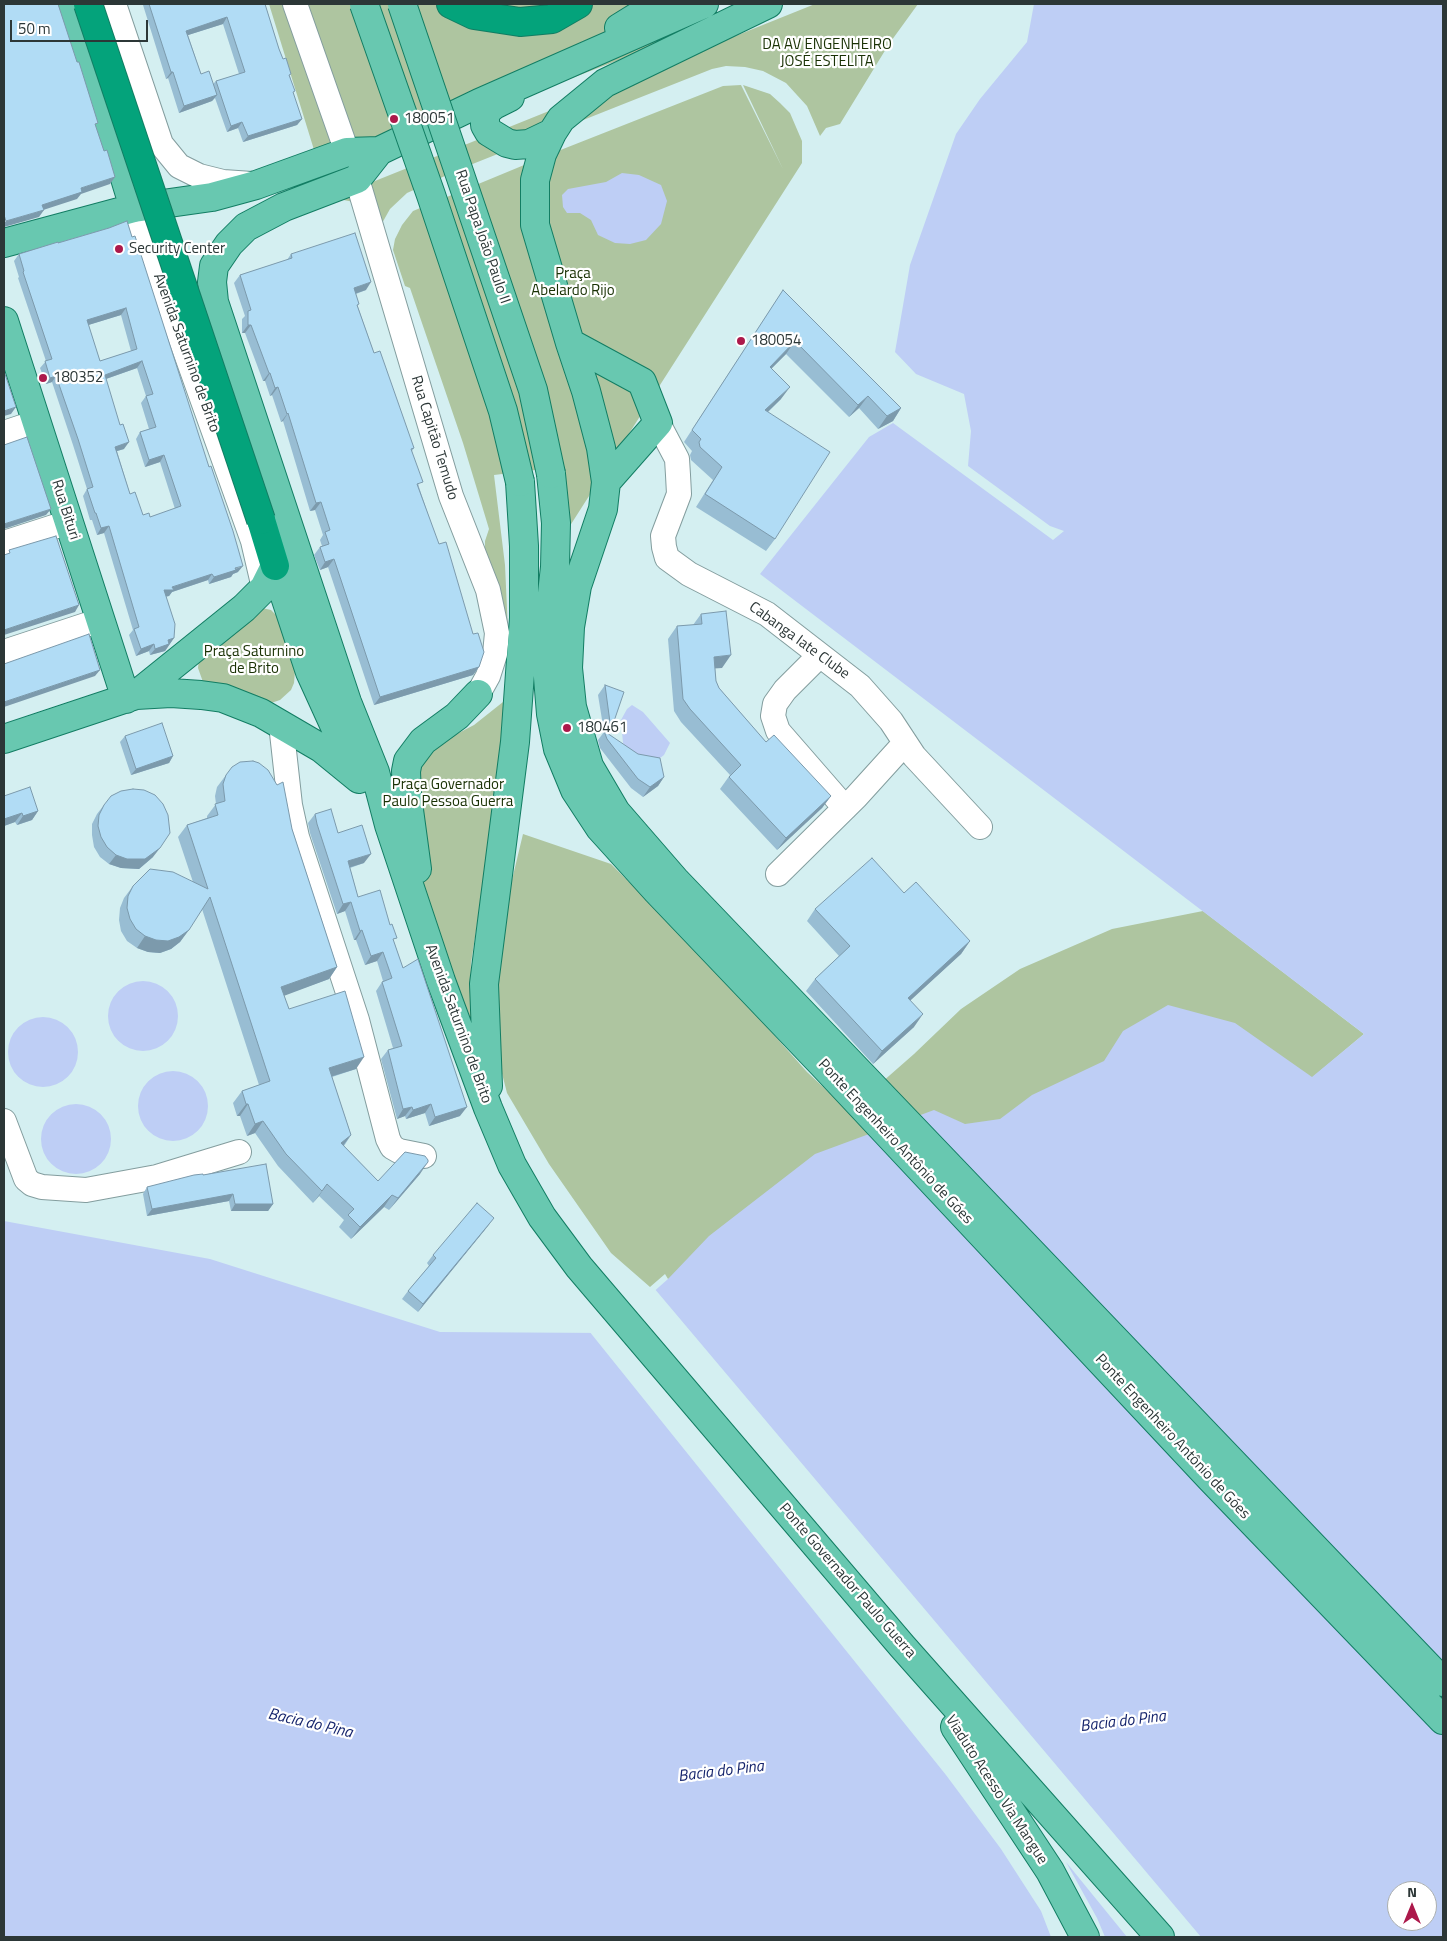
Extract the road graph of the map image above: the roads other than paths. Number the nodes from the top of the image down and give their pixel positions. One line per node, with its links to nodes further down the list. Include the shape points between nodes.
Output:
1 (72, 4): 18 (main road, Avenida Saturnino de Brito)
2 (88, 4): 30 (highway, bridge, via 261,520)
3 (114, 4): 17 (street, via 161,144 179,166 199,176)
4 (295, 4): 15 (street)
5 (364, 4): 47 (main road, bridge, via 494,383 520,482 524,618 514,748 484,984)
6 (402, 4): 25 (main road, Rua Papa João Paulo II, bridge, via 533,390)
7 (451, 4): 8 (highway, via 474,15 520,22 552,19)
8 (578, 4)
9 (654, 4): 12 (main road, via 614,31 574,50)
10 (704, 4): 12 (main road)
11 (768, 4): 13 (main road, via 605,83 561,119)
12 (540, 77): 13 (main road, via 523,92 488,110 486,125 496,137 515,145 529,144); 14 (main road)
13 (552, 133): 21 (main road, via 535,180 535,226)
14 (379, 151): 15 (main road); 16 (main road)
15 (347, 152): 17 (main road)
16 (357, 178): 35 (street, Rua Capitão Temudo, via 451,496 488,590 497,633 495,654); 42 (main road, Avenida Saturnino de Brito, via 284,207 246,227 214,266 212,282 214,302 347,702 375,772)
17 (256, 185): 18 (main road, via 212,197)
18 (134, 208): 19 (main road); 30 (street, Avenida Saturnino de Brito, via 253,541)
19 (4, 243)
20 (4, 323): 22 (main road, Rua Bituri)
21 (570, 343): 23 (main road, via 642,382); 26 (main road, via 601,448)
22 (37, 422): 24 (street); 27 (main road, Rua Bituri)
23 (658, 423): 26 (main road); 34 (street, Cabanga Iate Clube, via 677,459 679,494 663,536 668,558 689,574 767,614)
24 (4, 433)
25 (551, 474): 28 (main road, Ponte Engenheiro Antônio de Góes)
26 (606, 482): 32 (main road, via 603,509 577,586)
27 (69, 522): 29 (street); 31 (main road, Rua Bituri)
28 (556, 523): 32 (main road, via 563,538); 46 (main road, Ponte Engenheiro Antônio de Góes, via 547,665 558,749 575,790 600,828 657,891)
29 (4, 543)
30 (269, 577): 36 (main road, via 244,608); 40 (main road, Avenida Saturnino de Brito)
31 (101, 620): 33 (street); 36 (main road, Rua Bituri)
32 (570, 627): 46 (main road, Ponte Engenheiro Antônio de Góes, via 568,668 572,707 589,766 616,812)
33 (4, 652)
34 (820, 655): 39 (street, Cabanga Iate Clube, via 860,686 891,721); 41 (street, via 780,697 773,716 778,731)
35 (478, 694): 45 (main road, via 457,716 423,741 408,761 407,795)
36 (131, 697): 37 (main road, via 171,692 224,698); 38 (main road)
37 (281, 724): 40 (main road, via 321,748); 50 (street, via 297,837 357,1020 388,1139 392,1147 400,1151)
38 (4, 740)
39 (905, 743): 41 (street); 43 (street, Cabanga Iate Clube)
40 (359, 779): 42 (main road, Avenida Saturnino de Brito)
41 (845, 808): 44 (street)
42 (389, 825): 45 (main road, Avenida Saturnino de Brito)
43 (980, 827)
44 (778, 874)
45 (427, 934): 47 (main road, Avenida Saturnino de Brito)
46 (834, 1059): 53 (main road, Ponte Engenheiro Antônio de Góes); 54 (main road, Ponte Engenheiro Antônio de Góes, via 1210,1479)
47 (488, 1108): 51 (main road, Avenida Saturnino de Brito, via 512,1165)
48 (4, 1121): 49 (street, via 26,1179 42,1187 86,1190 157,1177)
49 (239, 1152)
50 (424, 1156)
51 (542, 1217): 52 (main road, Ponte Governador Paulo Guerra, via 586,1275)
52 (902, 1646): 55 (main road, Viaduto Acesso Via Mangue, via 1050,1871); 56 (main road, Ponte Governador Paulo Guerra)
53 (1443, 1682)
54 (1443, 1720)
55 (1084, 1937)
56 (1160, 1937)

